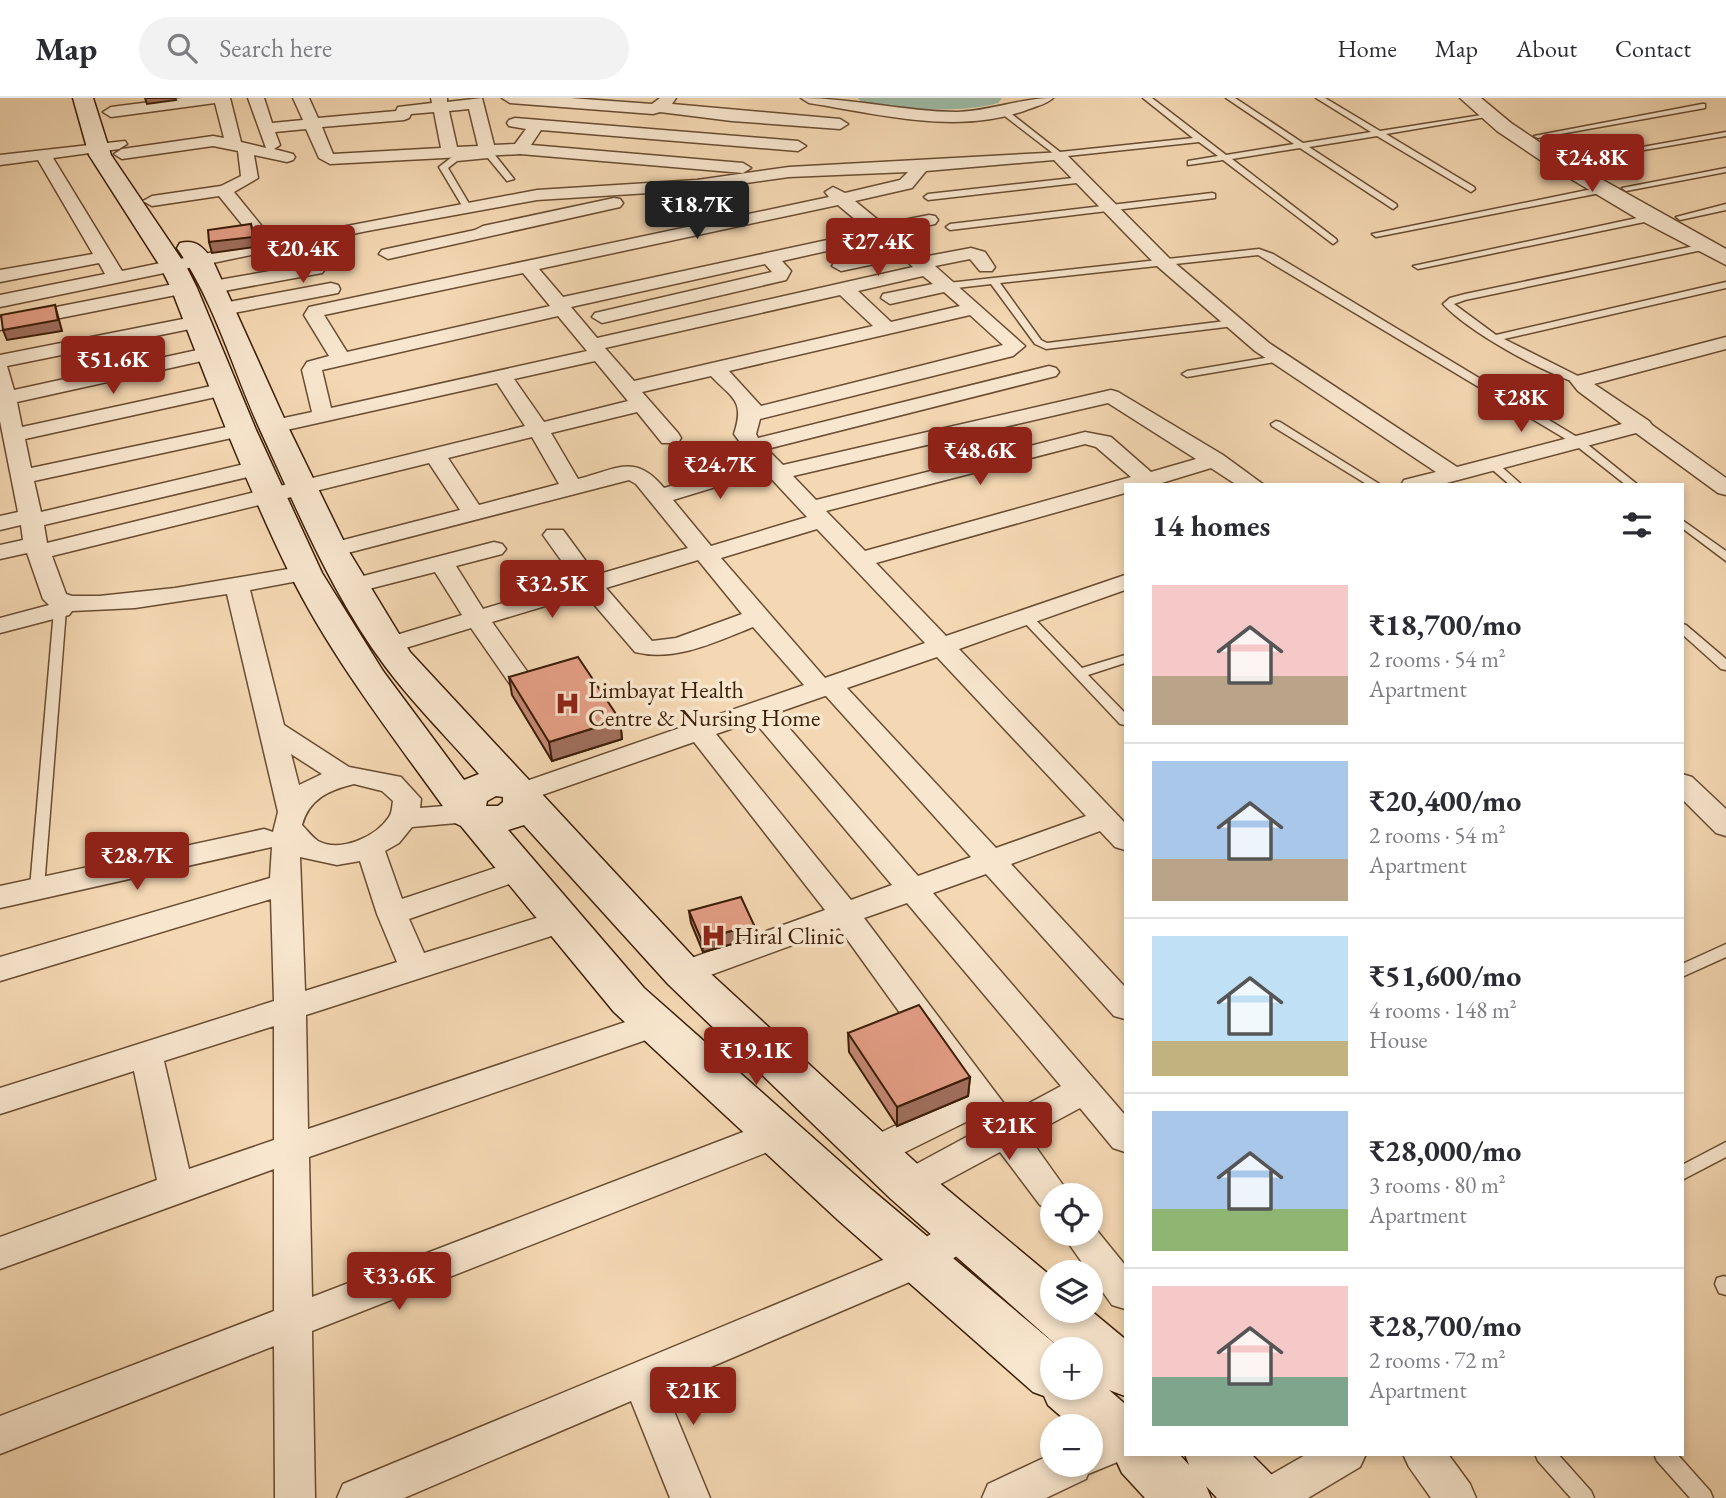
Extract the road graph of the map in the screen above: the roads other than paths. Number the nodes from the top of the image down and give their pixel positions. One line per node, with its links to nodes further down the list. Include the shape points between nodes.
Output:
1 (83, 98): 44 (main road)
2 (216, 98): 25 (street)
3 (222, 98): 41 (street)
4 (256, 98): 32 (street)
5 (301, 98): 28 (street)
6 (366, 98): 38 (street)
7 (509, 98): 21 (street)
8 (732, 98): 23 (street)
9 (808, 98): 16 (street)
10 (1045, 98): 22 (street)
11 (1147, 98): 40 (lane)
12 (1230, 98): 42 (lane)
13 (1320, 98): 35 (lane)
14 (1470, 98): 20 (street)
15 (474, 101): 17 (street); 46 (street)
16 (826, 101): 22 (street, via 935,115); 26 (street)
17 (440, 102): 30 (street); 48 (street)
18 (664, 103): 21 (street); 23 (street)
19 (1702, 106): 37 (lane)
20 (1491, 107): 35 (lane); 37 (street); 67 (street)
21 (643, 108): 33 (street)
22 (1001, 110): 49 (lane)
23 (717, 114): 26 (street)
24 (137, 116): 25 (street); 25 (street); 44 (main road); 44 (street)
25 (189, 117): 41 (street, via 213,141)
26 (815, 122): 29 (street)
27 (515, 123): 31 (street)
28 (313, 124): 32 (street); 38 (street); 38 (street, via 327,158)
29 (840, 124)
30 (407, 125): 38 (street); 38 (street); 48 (street)
31 (537, 125): 33 (street); 45 (street)
32 (267, 128): 41 (street, via 281,155)
33 (623, 132): 34 (street)
34 (642, 133): 39 (street); 50 (street)
35 (1378, 134): 42 (lane); 64 (lane)
36 (1726, 134): 53 (lane)
37 (1538, 136): 53 (street)
38 (374, 138)
39 (712, 139): 43 (street); 55 (street)
40 (1202, 139): 49 (lane); 51 (lane)
41 (239, 145): 65 (street, via 250,178)
42 (1303, 145): 51 (lane); 72 (lane)
43 (798, 146)
44 (113, 149): 47 (street); 71 (main road); 115 (main road, via 100,155)
45 (520, 149): 46 (street); 50 (street)
46 (489, 153): 48 (street); 59 (lane); 73 (lane, via 455,159 443,167)
47 (43, 154): 52 (street); 96 (street)
48 (450, 154)
49 (1058, 155): 56 (street); 60 (street)
50 (620, 157): 55 (street); 66 (street)
51 (1225, 158): 54 (lane); 89 (lane)
52 (0, 160)
53 (1574, 160): 63 (street)
54 (1191, 163)
55 (696, 164): 58 (street); 62 (street)
56 (920, 166): 58 (street); 70 (street, via 905,184)
57 (1726, 170): 63 (lane)
58 (797, 171): 61 (street); 70 (street)
59 (510, 178)
60 (1082, 180): 69 (lane); 75 (street)
61 (716, 183): 62 (street); 77 (street)
62 (690, 185): 66 (street); 76 (street)
63 (1626, 188): 78 (street)
64 (1471, 189)
65 (225, 190): 71 (street); 91 (street)
66 (590, 190): 73 (street)
67 (1602, 190): 79 (street); 86 (lane)
68 (1212, 195): 75 (lane)
69 (928, 197)
70 (843, 199): 77 (street); 83 (street)
71 (152, 201): 115 (main road)
72 (1393, 206)
73 (467, 207): 81 (street); 84 (street)
74 (1726, 207): 78 (lane)
75 (1110, 208): 82 (lane); 100 (street)
76 (567, 213): 84 (street); 93 (street)
77 (761, 217): 85 (street); 94 (street)
78 (1680, 217): 90 (street)
79 (1651, 218): 92 (street); 103 (lane)
80 (929, 220): 83 (street)
81 (367, 226): 88 (street); 95 (street)
82 (950, 226)
83 (882, 231): 94 (street); 99 (street)
84 (484, 232): 95 (street); 101 (street)
85 (688, 232): 87 (street); 104 (street)
86 (1376, 234)
87 (665, 236): 93 (street); 106 (street)
88 (296, 241): 91 (street); 105 (street)
89 (1333, 241)
90 (1726, 242)
91 (269, 247): 115 (street)
92 (1704, 247): 98 (street); 126 (lane, via 1448,304)
93 (602, 249): 101 (street)
94 (806, 250): 97 (street)
95 (388, 254): 114 (street)
96 (105, 257): 108 (street); 109 (street)
97 (769, 258): 104 (street); 111 (street, via 782,274)
98 (1726, 258)
99 (919, 261): 102 (street); 107 (street, via 971,254 979,256); 112 (street); 113 (street)
100 (1163, 262): 107 (lane); 123 (street); 150 (lane, via 1248,252 1270,256)
101 (521, 266): 114 (street); 119 (street)
102 (841, 266)
103 (1418, 266)
104 (723, 268): 106 (street); 111 (street)
105 (316, 269): 115 (street); 116 (street)
106 (700, 273): 119 (street)
107 (990, 274): 112 (lane); 123 (lane, via 1038,342 1046,346)
108 (0, 276)
109 (117, 278): 115 (street); 118 (street)
110 (1726, 285): 126 (lane)
111 (738, 286): 121 (street)
112 (948, 286): 117 (street); 120 (street)
113 (844, 288): 125 (street); 128 (street)
114 (414, 289): 116 (street)
115 (197, 291): 116 (street); 122 (street); 124 (street); 129 (main road); 132 (street); 145 (main road)
116 (337, 297): 130 (street, via 314,315)
117 (890, 298)
118 (0, 301)
119 (560, 306): 128 (street); 130 (street)
120 (975, 308): 125 (street); 141 (street, via 1015,344 1014,349)
121 (602, 317)
122 (105, 322)
123 (1234, 323): 131 (street)
124 (0, 324)
125 (887, 329): 133 (street)
126 (1497, 338): 137 (lane)
127 (1726, 343): 137 (street)
128 (596, 350): 136 (street); 140 (street)
129 (211, 353): 138 (street); 139 (main road)
130 (341, 359): 142 (street, via 312,370)
131 (1277, 359): 135 (lane); 158 (street)
132 (0, 361)
133 (716, 369): 140 (street); 141 (street, via 750,405)
134 (1049, 372): 151 (street)
135 (1187, 374)
136 (502, 376): 142 (street); 146 (street)
137 (1580, 381): 144 (street)
138 (2, 386): 148 (street)
139 (225, 389): 147 (main road); 148 (street)
140 (635, 396): 146 (street); 149 (street)
141 (751, 415): 151 (street, via 745,434)
142 (323, 416): 145 (street)
143 (1276, 424): 163 (lane)
144 (1642, 425): 150 (street); 170 (street)
145 (273, 427): 168 (main road)
146 (538, 429): 153 (street); 167 (street)
147 (241, 430): 152 (street); 156 (main road)
148 (9, 434): 159 (street)
149 (670, 438)
150 (1578, 442): 155 (street); 166 (lane)
151 (752, 446): 157 (street)
152 (150, 450): 159 (street); 171 (street)
153 (434, 454): 168 (street); 174 (street)
154 (1215, 460): 157 (street, via 1106,396); 161 (street); 162 (street)
155 (1491, 463): 158 (street); 165 (lane)
156 (257, 468): 171 (street); 172 (main road)
157 (773, 468): 173 (street); 175 (street)
158 (1452, 473): 164 (street)
159 (15, 475): 179 (street)
160 (1133, 483): 175 (street, via 1102,442 1085,438)
161 (1137, 483)
162 (1250, 483)
163 (1373, 483)
164 (1419, 483)
165 (1515, 483)
166 (1630, 483)
167 (571, 486): 173 (street, via 632,471); 174 (street)
168 (302, 487): 172 (street); 182 (main road)
169 (1124, 487): 186 (street)
170 (1726, 488)
171 (164, 490): 176 (street); 179 (street)
172 (271, 496): 176 (street); 188 (main road)
173 (659, 497): 184 (street)
174 (473, 512): 182 (street)
175 (816, 514): 184 (street); 186 (street)
176 (172, 519): 179 (street)
177 (0, 523): 179 (street)
178 (1684, 525): 185 (lane)
179 (34, 533): 183 (street); 193 (street)
180 (555, 535): 190 (street)
181 (494, 549): 187 (street)
182 (332, 550): 192 (main road)
183 (0, 552)
184 (704, 553): 190 (street); 194 (street)
185 (1726, 557)
186 (860, 560): 200 (street)
187 (441, 562): 192 (street); 196 (street)
188 (306, 573): 191 (street); 213 (main road, via 368,675)
189 (1124, 582): 195 (street)
190 (590, 584): 194 (street, via 649,650 671,647); 196 (street)
191 (237, 586): 193 (street); 208 (street)
192 (353, 586): 199 (main road)
193 (61, 607): 197 (street); 223 (lane)
194 (757, 617): 205 (street)
195 (1026, 617): 200 (street); 203 (lane)
196 (477, 619): 199 (street); 204 (street)
197 (0, 626)
198 (1684, 630): 202 (lane)
199 (389, 645): 211 (main road)
200 (941, 646): 205 (street); 215 (street)
201 (1124, 659): 203 (lane)
202 (1726, 666)
203 (1080, 673): 207 (lane)
204 (523, 684)
205 (826, 687): 206 (street); 220 (street)
206 (759, 710): 209 (street); 224 (street)
207 (1124, 720)
208 (270, 728): 210 (street); 216 (street)
209 (699, 731): 211 (street); 227 (street)
210 (345, 777): 214 (street, via 380,777 399,785 408,800); 216 (street, via 328,780 305,793)
211 (519, 792): 213 (main road, via 518,811 502,819); 233 (main road)
212 (1687, 797): 217 (street)
213 (470, 813): 214 (street); 221 (main road)
214 (406, 818): 219 (street, via 393,835)
215 (1105, 819): 218 (street); 220 (street)
216 (280, 825): 219 (street, via 296,843 316,852 342,854); 222 (street); 223 (street)
217 (1726, 826)
218 (1124, 839)
219 (370, 848): 226 (street)
220 (992, 860): 224 (street); 235 (street)
221 (519, 870): 226 (street); 228 (main road)
222 (285, 884): 231 (street); 234 (street)
223 (37, 888): 225 (street)
224 (911, 889): 227 (street); 238 (street)
225 (0, 897)
226 (392, 914): 230 (street)
227 (844, 914): 233 (street); 239 (street)
228 (562, 921): 230 (street); 236 (main road)
229 (1726, 950): 232 (lane)
230 (415, 967): 234 (street)
231 (0, 969)
232 (1684, 970)
233 (682, 973): 246 (main road)
234 (290, 1006): 237 (street); 244 (street)
235 (1124, 1006)
236 (655, 1024): 242 (main road); 244 (street)
237 (146, 1053): 240 (street); 250 (street)
238 (1084, 1090): 241 (street); 243 (street)
239 (982, 1099): 241 (street); 246 (street)
240 (0, 1101)
241 (1006, 1132): 248 (street); 249 (street)
242 (776, 1133): 254 (main road); 257 (street)
243 (1124, 1137)
244 (292, 1148): 250 (street); 257 (street)
245 (1726, 1149): 247 (lane)
246 (873, 1152): 249 (main road)
247 (1684, 1172)
248 (1043, 1183)
249 (908, 1185): 251 (main road)
250 (176, 1188): 253 (street)
251 (963, 1232): 254 (street); 256 (main road)
252 (1089, 1246): 255 (street)
253 (0, 1253)
254 (920, 1261): 259 (main road); 261 (street)
255 (1124, 1292)
256 (1040, 1299)
257 (293, 1322): 263 (street); 274 (street)
258 (1068, 1323): 260 (main road)
259 (1040, 1365)
260 (1124, 1371)
261 (641, 1379): 275 (street); 276 (street)
262 (1081, 1400): 264 (main road)
263 (0, 1435)
264 (1124, 1438)
265 (1124, 1439): 266 (street)
266 (1103, 1450)
267 (1149, 1456): 272 (main road)
268 (1342, 1456): 278 (street)
269 (1424, 1456): 279 (street)
270 (1547, 1456): 280 (lane)
271 (1666, 1456): 281 (lane)
272 (1219, 1474)
273 (1047, 1477): 277 (street)
274 (295, 1498)
275 (357, 1498)
276 (690, 1498)
277 (1002, 1498)
278 (1269, 1498)
279 (1456, 1498)
280 (1584, 1498)
281 (1703, 1498)

